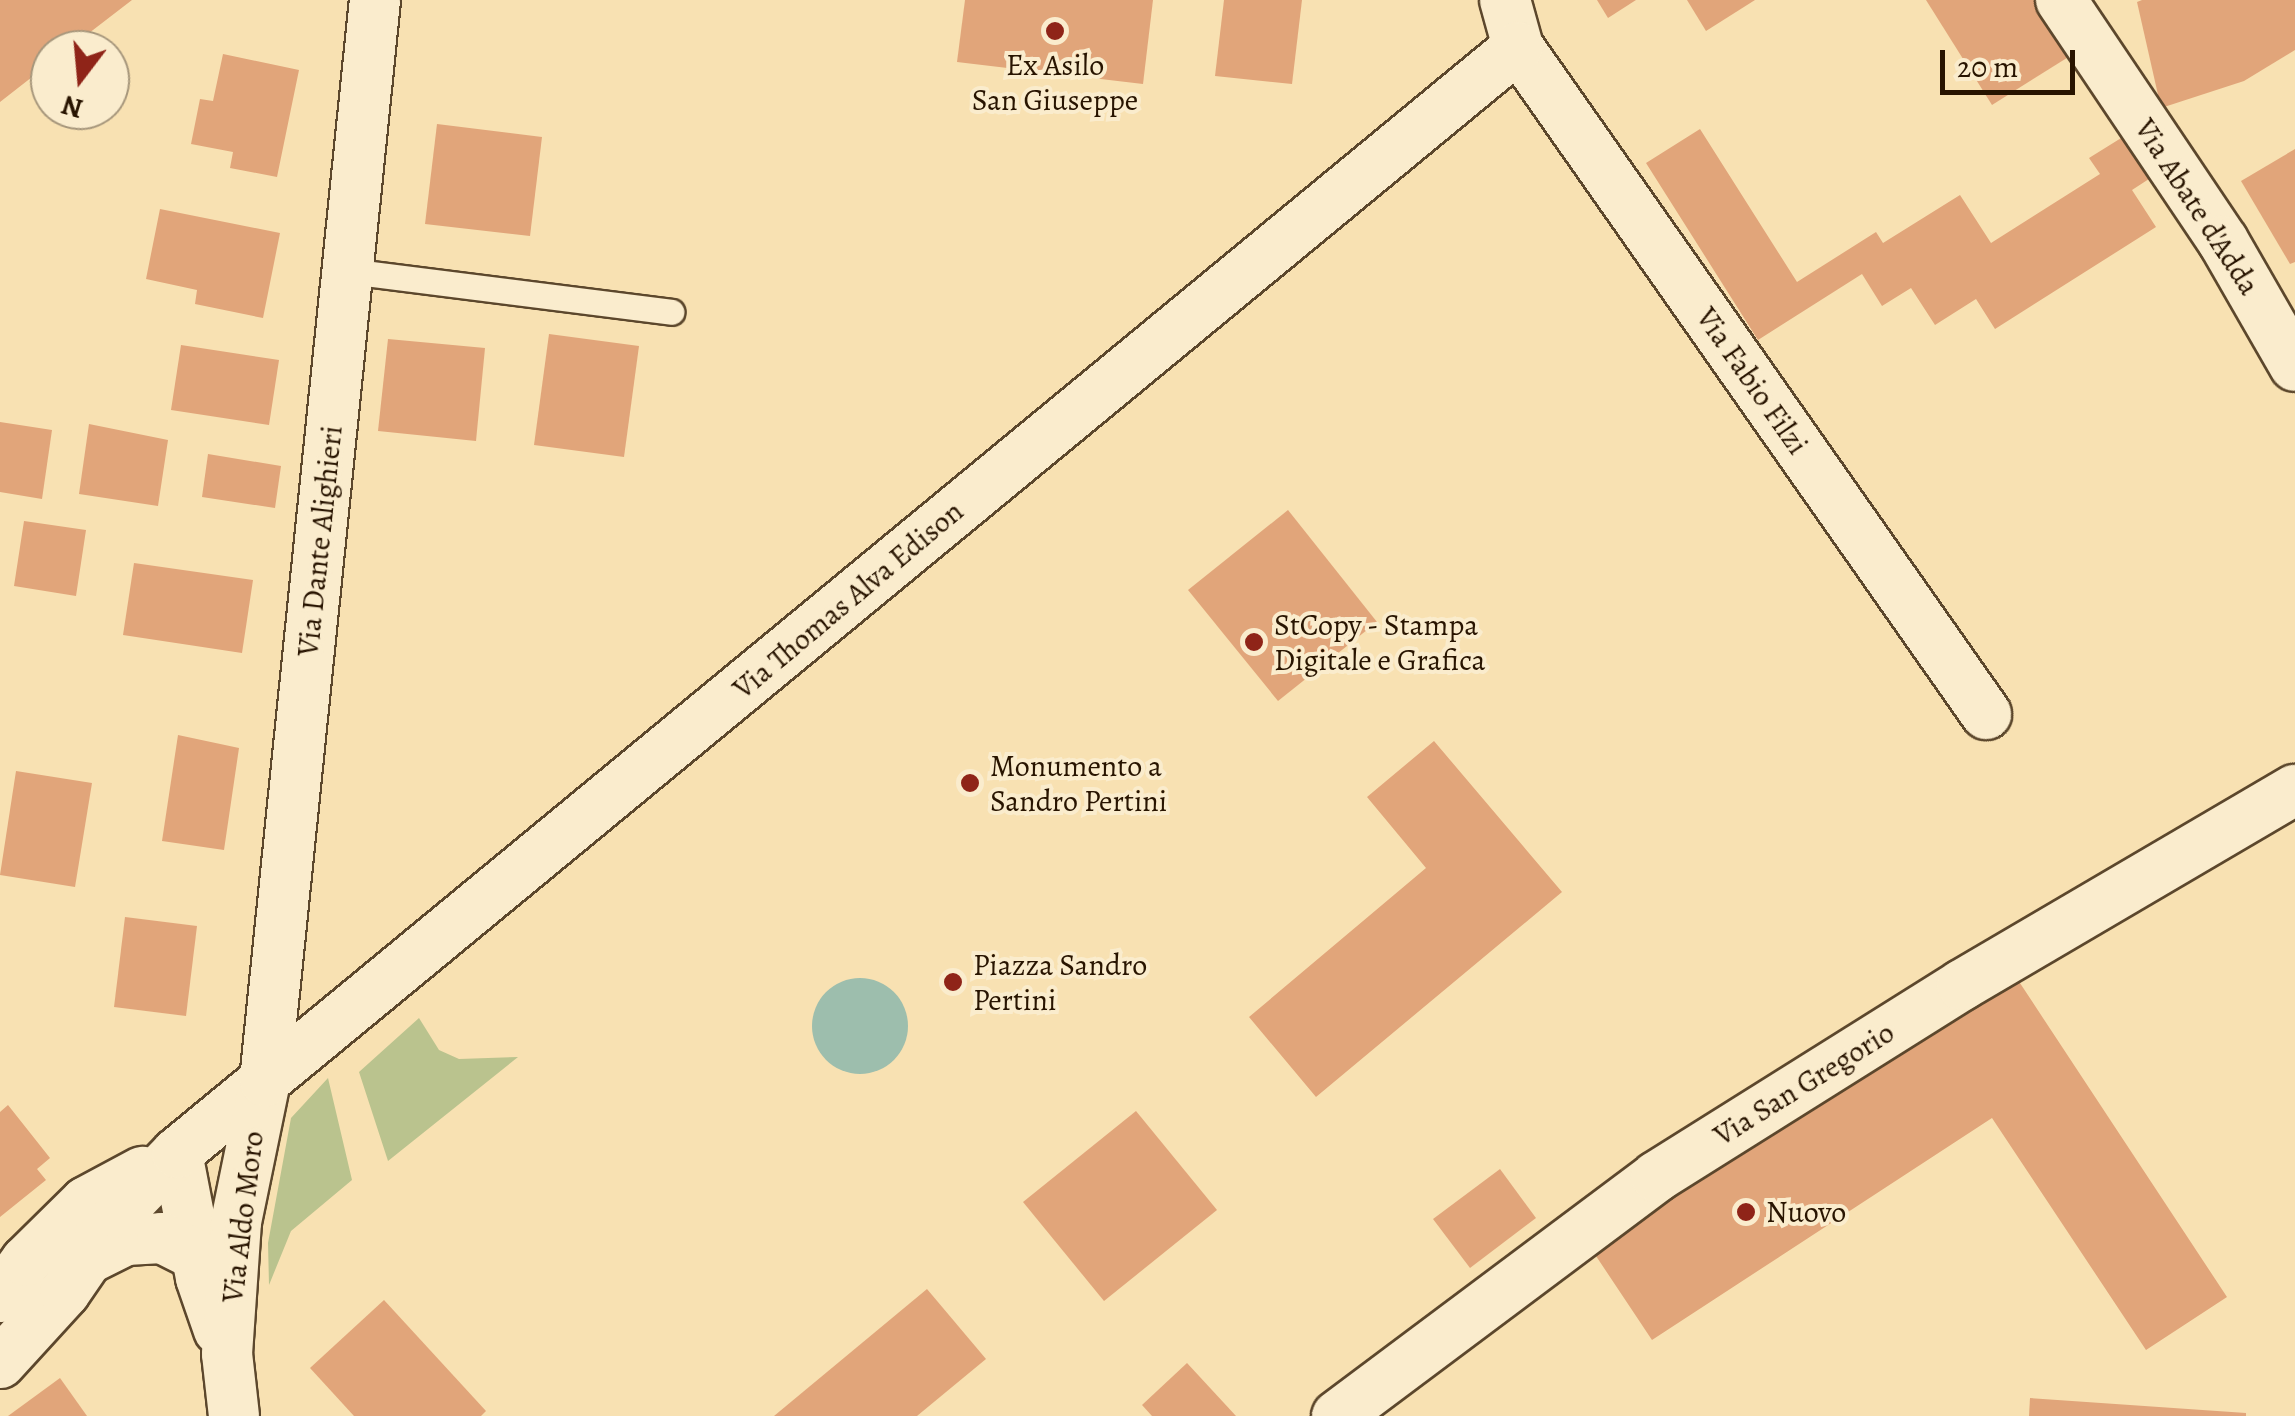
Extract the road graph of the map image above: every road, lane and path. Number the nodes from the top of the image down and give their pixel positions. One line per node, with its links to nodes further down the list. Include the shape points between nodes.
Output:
1 (375, 0): 5 (street, Via Dante Alighieri)
2 (1505, 0): 4 (street, Via Fabio Filzi)
3 (2061, 0): 7 (street, Via Abate d'Adda, via 2223,241)
4 (1518, 47): 8 (street, Via Fabio Filzi); 10 (street, Via Thomas Alva Edison)
5 (348, 271): 6 (lane); 10 (street, Via Dante Alighieri)
6 (671, 312)
7 (2295, 366)
8 (1986, 714)
9 (2295, 790): 18 (street, Via San Gregorio, via 1962,985 1656,1177)
10 (265, 1081): 11 (street, Via Thomas Alva Edison); 16 (street, Via Aldo Moro, via 236,1222)
11 (177, 1153): 12 (street, Via Aldo Moro); 13 (street, Via Thomas Alva Edison, via 119,1213); 14 (street, Via Thomas Alva Edison, via 86,1202 26,1260)
12 (198, 1256): 13 (street, Via Thomas Alva Edison, via 162,1238 126,1240); 16 (street, Via Aldo Moro)
13 (88, 1259): 15 (street, Via Thomas Alva Edison)
14 (0, 1297)
15 (4, 1351)
16 (227, 1354): 17 (street, Via Aldo Moro)
17 (234, 1416)
18 (1337, 1416)

